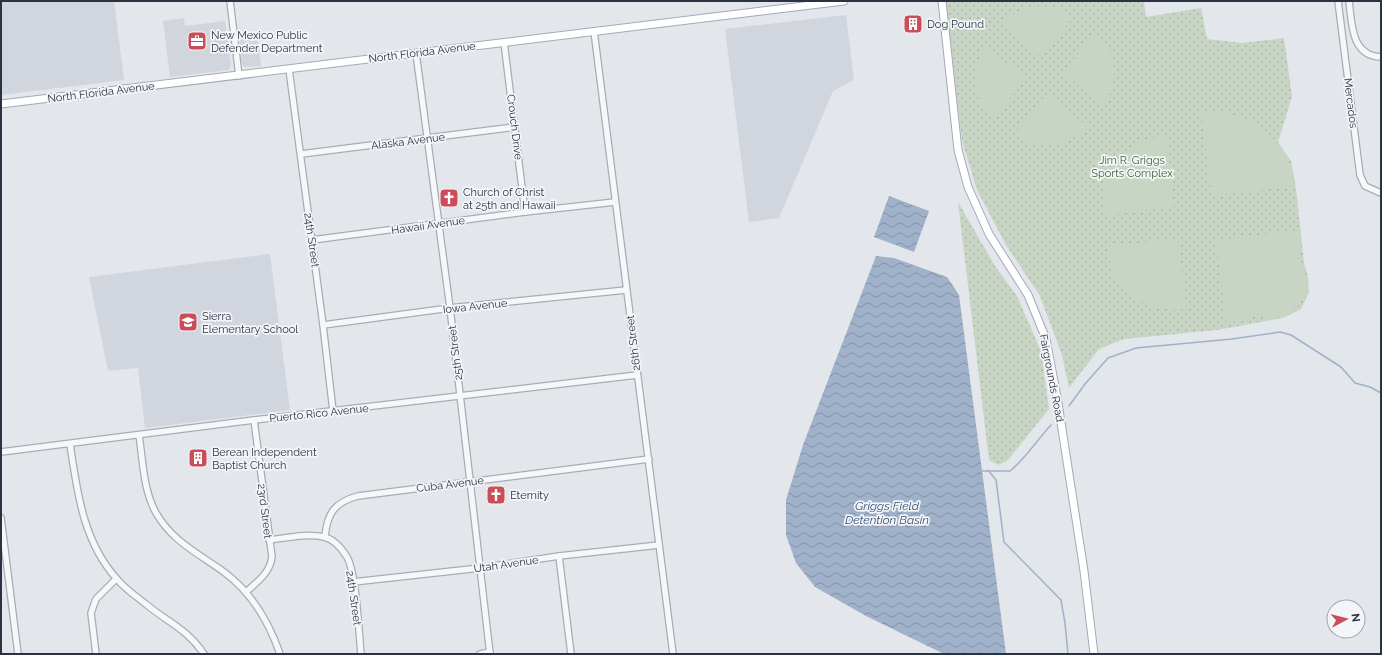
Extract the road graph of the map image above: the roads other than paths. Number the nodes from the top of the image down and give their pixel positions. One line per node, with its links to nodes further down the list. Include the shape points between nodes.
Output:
1 (230, 1): 12 (street)
2 (844, 1): 6 (main road, North Florida Avenue)
3 (942, 1): 52 (main road, Fairgrounds Road, via 958,150 968,187 989,234 1028,295 1046,339 1084,571)
4 (1338, 1): 17 (street, Mercados, via 1360,176 1365,186)
5 (1349, 1): 10 (street, via 1357,46 1364,53)
6 (823, 2): 7 (main road, North Florida Avenue)
7 (594, 31): 8 (main road, North Florida Avenue); 18 (street, 26th Street)
8 (504, 42): 9 (main road, North Florida Avenue); 14 (street, Crouch Drive)
9 (416, 53): 11 (main road, North Florida Avenue); 15 (street, 25th Street)
10 (1381, 57)
11 (289, 69): 12 (main road, North Florida Avenue); 16 (street, 24th Street)
12 (238, 76): 13 (main road, North Florida Avenue)
13 (1, 104)
14 (516, 128): 15 (street, Alaska Avenue); 19 (street, Crouch Drive)
15 (427, 138): 16 (street, Alaska Avenue); 20 (street, 25th Street)
16 (301, 154): 21 (street, 24th Street)
17 (1381, 193)
18 (615, 202): 19 (street, Hawaii Avenue); 22 (street, 26th Street)
19 (525, 212): 20 (street, Hawaii Avenue)
20 (439, 224): 21 (street, Hawaii Avenue); 23 (street, 25th Street)
21 (312, 240): 24 (street, 24th Street)
22 (626, 290): 23 (street, Iowa Avenue); 25 (street, 26th Street)
23 (450, 308): 24 (street, Iowa Avenue); 26 (street, 25th Street)
24 (323, 325): 27 (street, 24th Street)
25 (637, 376): 26 (street, Puerto Rico Avenue); 32 (street, 26th Street)
26 (460, 397): 27 (street, Puerto Rico Avenue); 33 (street, 25th Street)
27 (333, 411): 28 (street, Puerto Rico Avenue)
28 (254, 420): 29 (street, Puerto Rico Avenue); 36 (street, 23rd Street)
29 (139, 435): 30 (street, Puerto Rico Avenue); 42 (street, via 149,495 165,527 182,545 225,573)
30 (70, 444): 31 (street, Puerto Rico Avenue); 40 (street, via 80,506 94,545)
31 (1, 452)
32 (649, 459): 33 (street, Cuba Avenue); 37 (street, 26th Street)
33 (470, 482): 35 (street, Cuba Avenue, via 344,500 332,511 326,523); 39 (street, 25th Street)
34 (1, 518): 44 (street)
35 (325, 537): 36 (street, via 304,536); 41 (street, 24th Street, via 337,544 348,558)
36 (269, 540): 42 (street, 23rd Street, via 271,562 266,574)
37 (659, 545): 38 (street, Utah Avenue); 51 (street, 26th Street)
38 (559, 556): 39 (street, Utah Avenue); 50 (street)
39 (480, 568): 41 (street, Utah Avenue); 43 (street, 25th Street)
40 (116, 579): 45 (street, via 96,599 91,613); 46 (street, via 148,606 188,634)
41 (353, 582): 48 (street, 24th Street)
42 (246, 592): 47 (street, via 266,620)
43 (490, 653): 49 (street)
44 (18, 654)
45 (96, 654)
46 (202, 654)
47 (280, 654)
48 (361, 654)
49 (480, 654)
50 (571, 654)
51 (673, 654)
52 (1094, 654)

